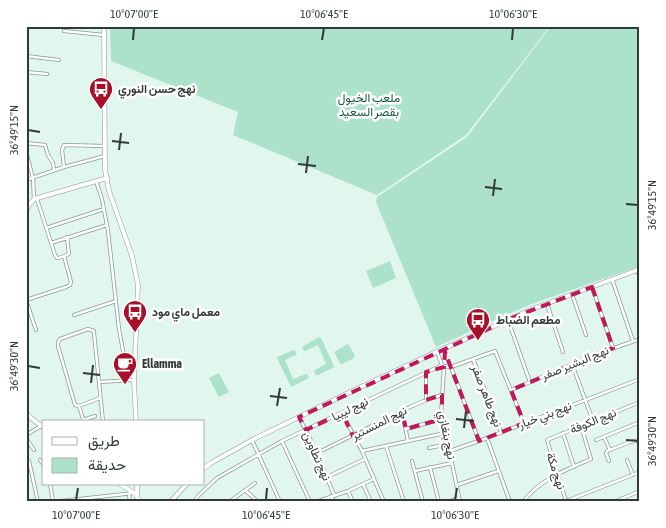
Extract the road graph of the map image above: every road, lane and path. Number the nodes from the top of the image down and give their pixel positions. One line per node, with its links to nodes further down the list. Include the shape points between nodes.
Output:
1 (104, 26): 3 (street)
2 (64, 31): 3 (street)
3 (104, 35): 9 (street)
4 (26, 56): 5 (street)
5 (59, 60)
6 (26, 72): 7 (street)
7 (47, 74)
8 (26, 143): 14 (street, via 45,145)
9 (105, 146): 11 (street); 13 (street, via 63,146)
10 (26, 152): 12 (street)
11 (105, 156): 13 (street); 16 (street)
12 (28, 164): 15 (street)
13 (64, 167): 14 (street)
14 (54, 170): 15 (street)
15 (33, 178): 17 (street); 19 (street)
16 (107, 178): 18 (street); 47 (street, via 138,285)
17 (26, 180)
18 (96, 181): 19 (street); 20 (street)
19 (36, 199): 21 (street); 23 (street)
20 (104, 209): 22 (street); 23 (street)
21 (26, 212)
22 (107, 225): 24 (street); 33 (street)
23 (46, 228): 25 (street)
24 (67, 238): 25 (street); 26 (street, via 70,252)
25 (51, 243): 26 (street, via 55,257)
26 (64, 256): 32 (street, via 70,285)
27 (638, 270): 28 (street); 29 (street)
28 (640, 278)
29 (612, 279): 30 (street); 40 (street)
30 (592, 287): 31 (street); 41 (street)
31 (572, 294): 34 (street); 38 (street)
32 (26, 300): 37 (street)
33 (116, 301): 35 (street); 47 (street, via 123,351)
34 (547, 303): 36 (street); 43 (street)
35 (74, 315)
36 (508, 320): 42 (street); 53 (street)
37 (36, 330)
38 (586, 335)
39 (640, 339): 40 (street, نهج البشير صفر)
40 (634, 341): 41 (street, نهج البشير صفر)
41 (613, 348): 45 (street, نهج البشير صفر)
42 (436, 352): 46 (street, نهج بنغازي); 65 (street)
43 (563, 352)
44 (473, 359): 48 (street); 54 (street, via 495,351); 77 (street, نهج طاهر صفر)
45 (572, 364): 53 (street, نهج البشير صفر); 57 (street)
46 (443, 366): 48 (street); 49 (street, نهج ليبيا); 55 (street, نهج بنغازي)
47 (134, 367): 51 (street)
48 (451, 367): 88 (street)
49 (426, 372): 58 (street); 63 (street, نهج ليبيا)
50 (640, 379): 57 (street, نهج بني خيار)
51 (134, 380): 52 (street); 70 (street)
52 (99, 382): 56 (street); 60 (street, via 94,331 88,329 60,339 58,346 70,391 75,405)
53 (530, 382): 54 (street, نهج البشير صفر)
54 (511, 390): 72 (street)
55 (442, 395): 58 (street, نهج المنستير); 66 (street, نهج بنغازي)
56 (100, 398): 60 (street); 69 (street)
57 (586, 399): 71 (street); 72 (street, نهج بني خيار)
58 (426, 400): 61 (street, نهج المنستير)
59 (640, 402): 71 (street, نهج الكوفة)
60 (79, 406): 67 (street)
61 (402, 412): 75 (street); 81 (street, نهج المنستير)
62 (26, 413): 74 (street)
63 (342, 413): 76 (street, نهج ليبيا); 81 (street)
64 (95, 416): 68 (street)
65 (299, 417): 76 (street, نهج تطاوين); 84 (street)
66 (442, 419): 75 (street); 78 (street, نهج بنغازي)
67 (83, 420)
68 (85, 420)
69 (103, 420)
70 (136, 420)
71 (593, 421): 73 (street, نهج الكوفة)
72 (524, 423): 77 (street, نهج بني خيار)
73 (581, 426): 79 (street, نهج الكوفة); 109 (street, via 591,459)
74 (42, 427): 80 (street)
75 (406, 429): 87 (street)
76 (306, 430): 86 (street, نهج ليبيا); 97 (street, نهج تطاوين)
77 (501, 432): 83 (street, نهج بني خيار)
78 (445, 433): 87 (street); 90 (street, نهج بنغازي)
79 (563, 433): 89 (street, نهج الكوفة); 109 (street)
80 (26, 436): 93 (street)
81 (353, 436): 95 (street); 97 (street, نهج المنستير)
82 (604, 437): 82 (street, via 622,429 640,422 596,440); 94 (street)
83 (487, 438): 88 (street, نهج بني خيار); 111 (street)
84 (252, 440): 98 (street); 107 (street)
85 (640, 440): 94 (street)
86 (282, 441): 98 (street, نهج ليبيا); 146 (street)
87 (408, 441): 91 (street)
88 (479, 441): 96 (street, نهج بني خيار)
89 (547, 441): 113 (street, نهج مكة)
90 (448, 444): 92 (street); 96 (street, نهج بنغازي)
91 (386, 446): 95 (street); 152 (street)
92 (429, 448)
93 (34, 450)
94 (610, 450): 103 (street, via 606,452)
95 (362, 451): 99 (street)
96 (450, 451): 106 (street, نهج بنغازي)
97 (317, 453): 115 (street, نهج تطاوين)
98 (259, 455): 142 (street, نهج ليبيا, via 217,478); 145 (street)
99 (366, 459): 115 (street); 116 (street)
100 (40, 460): 105 (street)
101 (627, 460): 114 (street)
102 (412, 461): 110 (street)
103 (609, 461)
104 (30, 462): 136 (street)
105 (42, 462)
106 (452, 463): 108 (street); 119 (street, نهج بنغازي)
107 (205, 467)
108 (430, 467): 110 (street); 154 (street)
109 (574, 467): 113 (street)
110 (415, 471): 153 (street)
111 (498, 471): 119 (street); 134 (street)
112 (640, 472): 114 (street)
113 (557, 474): 135 (street, نهج مكة); 158 (street, via 536,487)
114 (633, 475): 135 (street)
115 (327, 477): 128 (street, نهج تطاوين)
116 (374, 479): 118 (street); 151 (street)
117 (255, 483): 124 (street)
118 (363, 484): 125 (street); 150 (street)
119 (457, 485): 131 (street, نهج بنغازي)
120 (50, 486): 137 (street)
121 (123, 486): 127 (street)
122 (136, 486): 127 (street)
123 (185, 486): 141 (street)
124 (245, 490): 143 (street); 144 (street)
125 (348, 491): 128 (street); 149 (street)
126 (640, 491): 129 (street)
127 (133, 494): 130 (street); 139 (street); 140 (street)
128 (333, 496): 147 (street); 148 (street, نهج تطاوين)
129 (628, 496): 159 (street); 160 (street)
130 (100, 497): 132 (street); 138 (street)
131 (459, 498): 155 (street); 156 (street, نهج بنغازي)
132 (81, 500): 133 (street)
133 (63, 501): 137 (street)
134 (510, 501): 157 (street)
135 (565, 501)
136 (38, 502)
137 (53, 502)
138 (101, 502)
139 (130, 502)
140 (142, 502)
141 (170, 502)
142 (194, 502)
143 (229, 502)
144 (258, 502)
145 (280, 502)
146 (310, 502)
147 (316, 502)
148 (334, 502)
149 (353, 502)
150 (371, 502)
151 (384, 502)
152 (404, 502)
153 (423, 502)
154 (438, 502)
155 (448, 502)
156 (460, 502)
157 (504, 502)
158 (523, 502)
159 (614, 502)
160 (624, 502)

